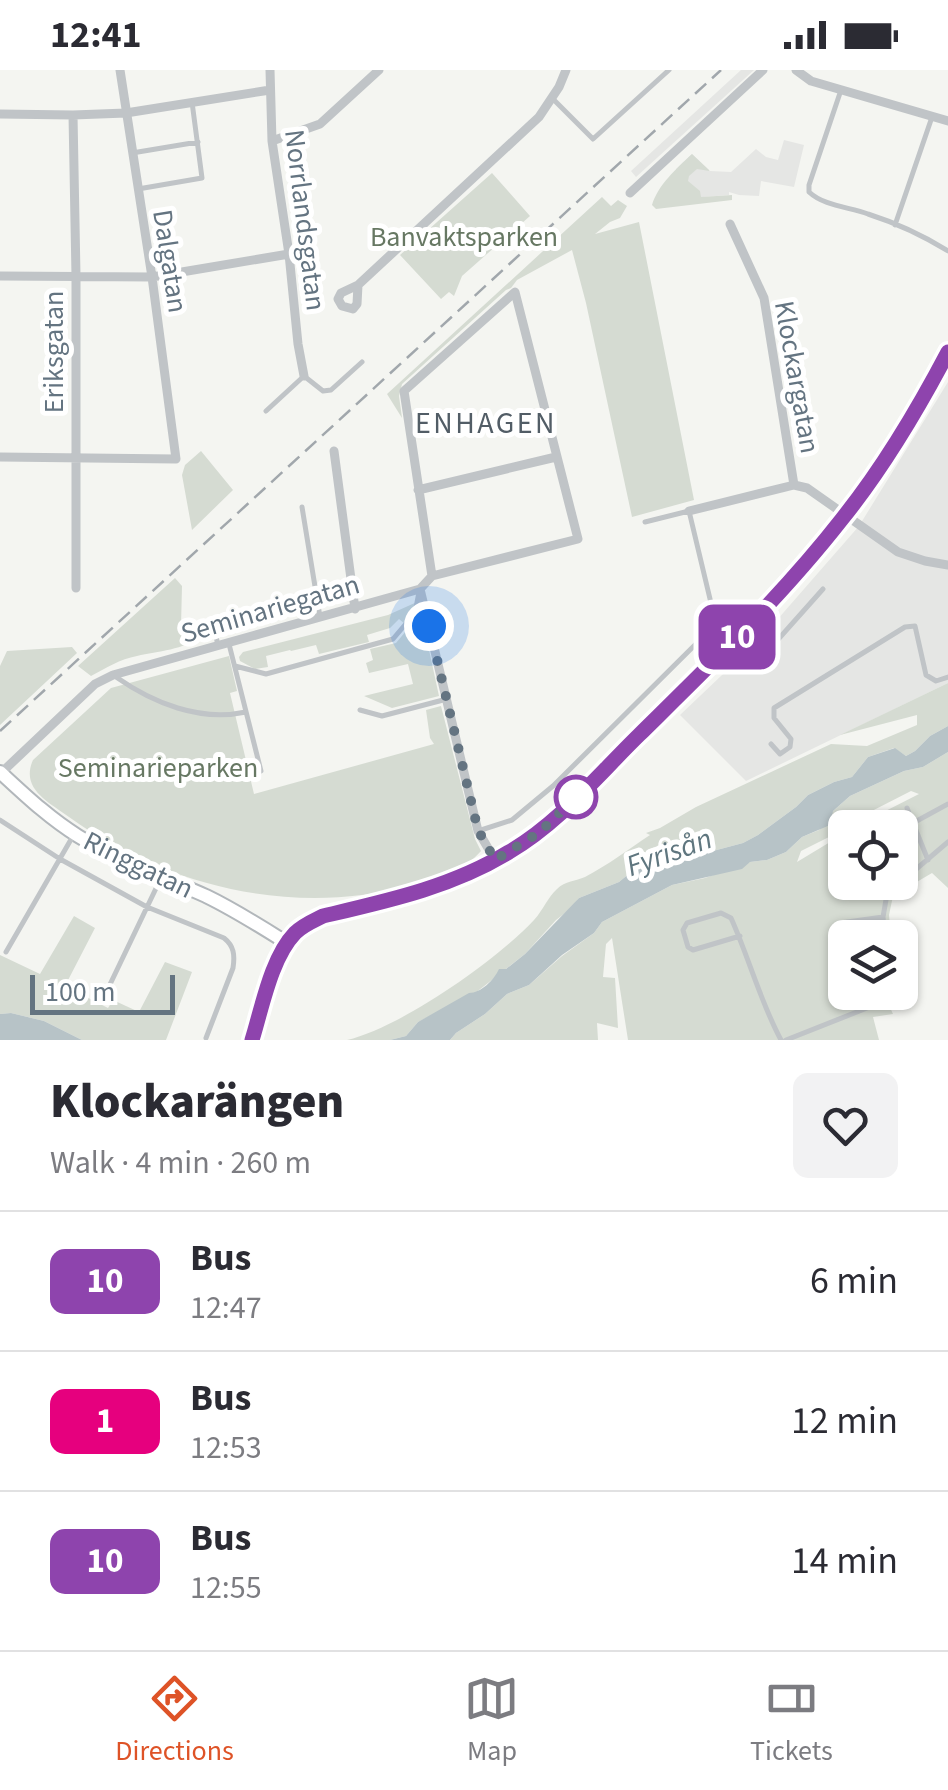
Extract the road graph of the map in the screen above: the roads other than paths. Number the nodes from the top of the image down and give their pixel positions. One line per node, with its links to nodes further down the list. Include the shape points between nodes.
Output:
1 (120, 70): 12 (street, Dalgatan)
2 (270, 70): 8 (street, Norrlandsgatan)
3 (378, 70): 17 (street, via 320,124)
4 (566, 70): 10 (street)
5 (668, 70): 10 (lane, via 593,139)
6 (763, 70): 21 (street)
7 (796, 70): 9 (street)
8 (270, 90): 11 (street); 17 (street, Norrlandsgatan)
9 (841, 90): 15 (street); 23 (lane, via 809,192)
10 (552, 98): 29 (street, via 518,139)
11 (192, 102): 12 (street); 18 (lane)
12 (126, 113): 14 (street); 19 (street, Dalgatan)
13 (0, 114): 14 (street)
14 (73, 115): 27 (street, Eriksgatan)
15 (932, 117): 16 (street); 23 (lane)
16 (948, 121)
17 (272, 141): 25 (street, Norrlandsgatan)
18 (198, 142): 19 (lane); 20 (lane, via 202,178)
19 (132, 153): 20 (street, Dalgatan)
20 (137, 189): 28 (street, Dalgatan)
21 (630, 194)
22 (730, 224): 38 (street, Klockargatan, via 764,298)
23 (895, 225): 24 (lane)
24 (948, 251)
25 (290, 254): 28 (street); 32 (street, Norrlandsgatan)
26 (0, 276): 27 (street)
27 (76, 276): 28 (street); 37 (street, Eriksgatan)
28 (152, 277): 37 (street, Dalgatan, via 176,460)
29 (358, 286)
30 (948, 352): 42 (street)
31 (362, 362): 32 (lane, via 331,390)
32 (304, 376): 33 (lane)
33 (266, 411)
34 (334, 451): 51 (street)
35 (556, 456): 39 (street); 39 (street, via 516,292 404,391); 45 (street, via 578,538)
36 (0, 457): 37 (street)
37 (76, 457): 48 (street, Eriksgatan)
38 (794, 485): 41 (street); 42 (street)
39 (418, 490): 45 (street)
40 (302, 507): 52 (lane)
41 (689, 511): 43 (lane); 47 (lane)
42 (845, 516): 44 (street, via 898,552); 55 (street)
43 (644, 522)
44 (948, 565)
45 (432, 576): 49 (street)
46 (718, 578): 47 (lane)
47 (706, 582): 68 (lane, via 716,624 553,786 512,820)
48 (76, 588)
49 (420, 589): 51 (street, Seminariegatan); 56 (lane, via 415,613 393,639 266,674); 59 (street)
50 (823, 589): 55 (lane, via 757,662 749,666)
51 (355, 608): 52 (street, Seminariegatan)
52 (320, 618): 54 (street, Seminariegatan)
53 (215, 631): 54 (lane)
54 (223, 645): 56 (lane); 57 (street, Seminariegatan)
55 (727, 647): 73 (street, via 540,832)
56 (234, 666): 61 (lane)
57 (113, 676): 61 (lane, via 175,707); 64 (street, Seminariegatan, via 95,684)
58 (948, 677): 62 (lane, via 936,681 926,675 915,626 904,627 774,708 791,738 780,754)
59 (446, 699): 60 (lane, via 382,716); 68 (street)
60 (360, 710)
61 (246, 712): 63 (lane)
62 (772, 744)
63 (260, 771)
64 (1, 772): 69 (street, Ringgatan)
65 (948, 804): 67 (lane)
66 (0, 820): 72 (lane)
67 (918, 820)
68 (478, 830): 73 (street)
69 (74, 834): 72 (lane); 76 (street, Ringgatan)
70 (918, 835): 74 (lane)
71 (948, 842): 74 (lane)
72 (60, 859): 78 (lane); 84 (lane)
73 (495, 860): 83 (street, via 451,882 323,916)
74 (928, 860): 75 (lane)
75 (918, 868)
76 (161, 877): 78 (lane); 83 (street, Ringgatan)
77 (886, 900): 79 (lane)
78 (148, 907): 85 (lane); 87 (lane, via 224,938 232,948 233,968)
79 (882, 917): 80 (lane); 81 (lane)
80 (861, 920)
81 (882, 920)
82 (740, 936): 82 (lane, via 721,912 683,930 693,950); 89 (lane)
83 (288, 942): 88 (street)
84 (6, 952)
85 (104, 999)
86 (862, 1010): 89 (lane)
87 (206, 1038)
88 (252, 1040)
89 (783, 1040)

